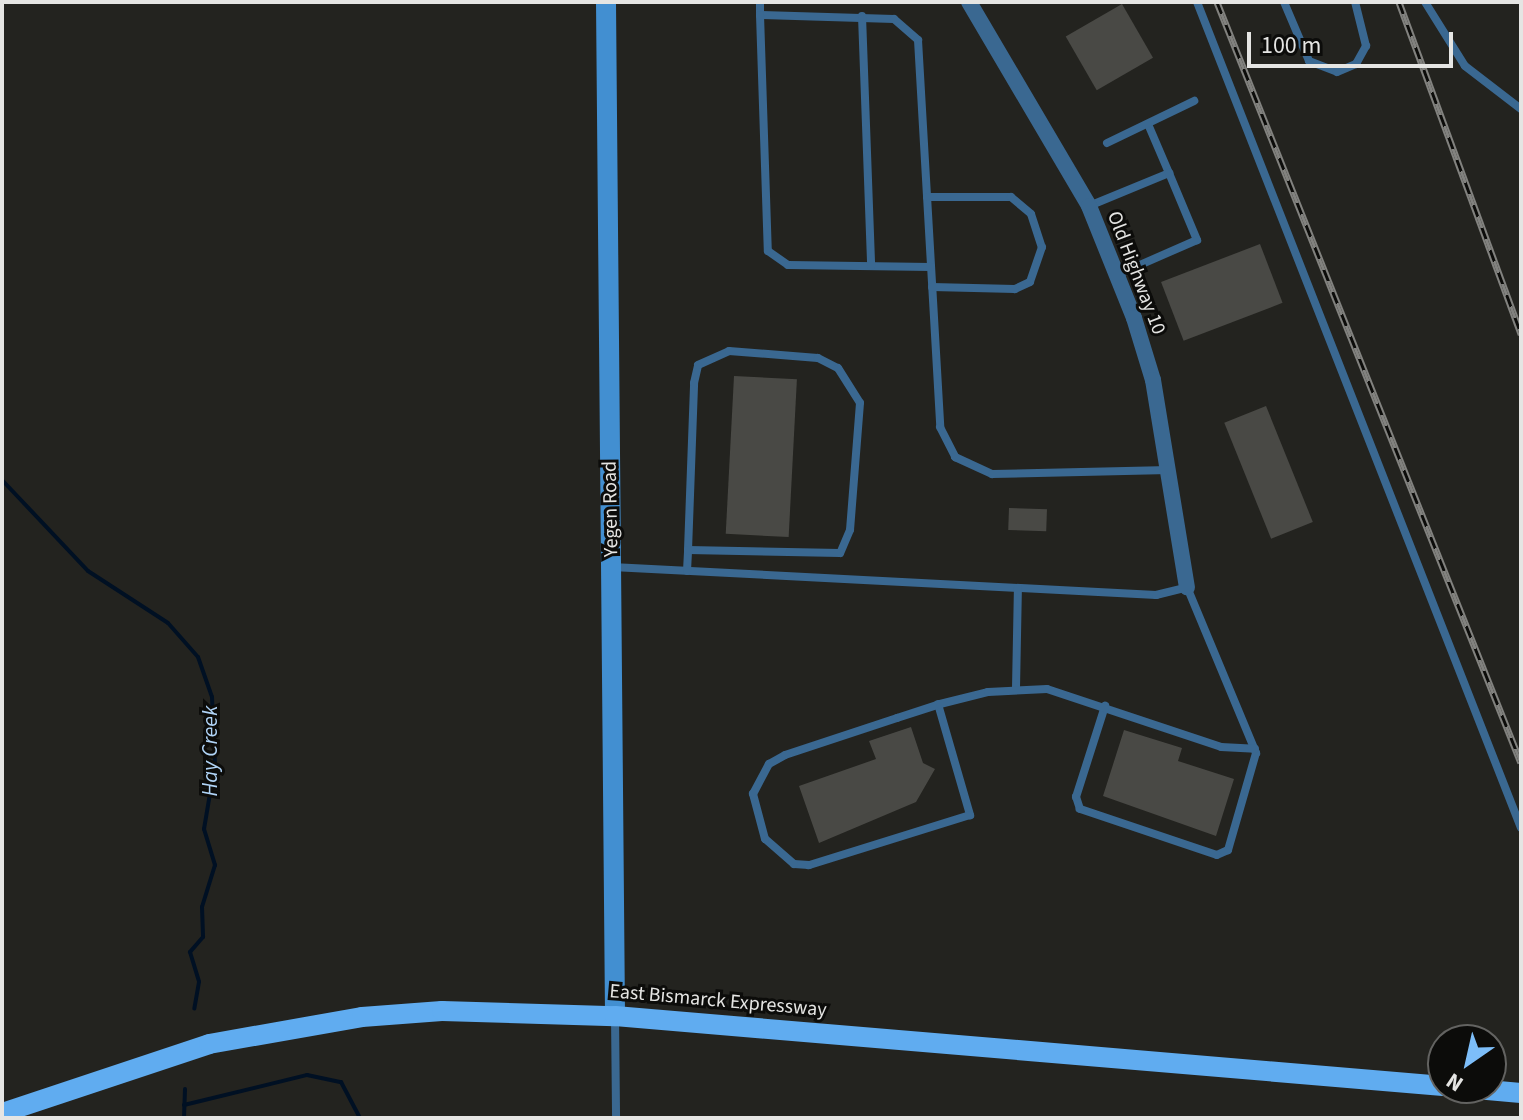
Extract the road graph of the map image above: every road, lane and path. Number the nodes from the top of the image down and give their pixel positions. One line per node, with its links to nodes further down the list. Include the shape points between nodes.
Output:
1 (606, 2): 23 (street, Yegen Road)
2 (760, 2): 8 (lane)
3 (969, 2): 16 (street, Old Highway 10)
4 (1197, 2): 31 (lane)
5 (1284, 2): 6 (lane, via 1309,61 1337,72 1356,64 1366,46)
6 (1355, 2)
7 (1425, 2): 11 (lane, via 1465,66)
8 (760, 15): 9 (lane); 17 (lane, via 768,251 788,265)
9 (862, 16): 15 (lane, via 894,19 918,40); 17 (lane)
10 (1194, 101): 12 (lane)
11 (1521, 109)
12 (1148, 124): 13 (lane); 14 (lane)
13 (1107, 143)
14 (1169, 173): 16 (lane); 19 (lane, via 1197,240)
15 (927, 197): 18 (lane); 20 (lane, via 1011,197 1031,214 1042,247 1030,282 1015,289)
16 (1089, 206): 19 (street, Old Highway 10)
17 (871, 266): 18 (lane)
18 (931, 267): 20 (lane)
19 (1117, 275): 21 (street, Old Highway 10, via 1153,380)
20 (932, 287): 21 (lane, via 940,427 955,457 992,474)
21 (1169, 470): 25 (street, Old Highway 10)
22 (688, 550): 22 (lane, via 698,365 729,351 818,358 838,368 860,403 850,530 840,553); 24 (lane)
23 (611, 567): 24 (lane); 32 (street, Yegen Road)
24 (687, 571): 26 (lane)
25 (1187, 587): 26 (lane, via 1156,595); 30 (lane)
26 (1018, 588): 27 (lane)
27 (1016, 688): 28 (lane); 29 (lane)
28 (938, 704): 28 (lane, via 769,764 753,794 765,839 794,864 809,865 970,815)
29 (1105, 706): 30 (lane, via 1221,747); 30 (lane, via 1077,804 1217,855 1232,846)
30 (1255, 749)
31 (1521, 828)
32 (615, 1016): 33 (main road, East Bismarck Expressway); 34 (main road, East Bismarck Expressway, via 442,1011 315,1024 149,1060); 35 (lane)
33 (1427, 1085)
34 (2, 1113)
35 (616, 1118)

